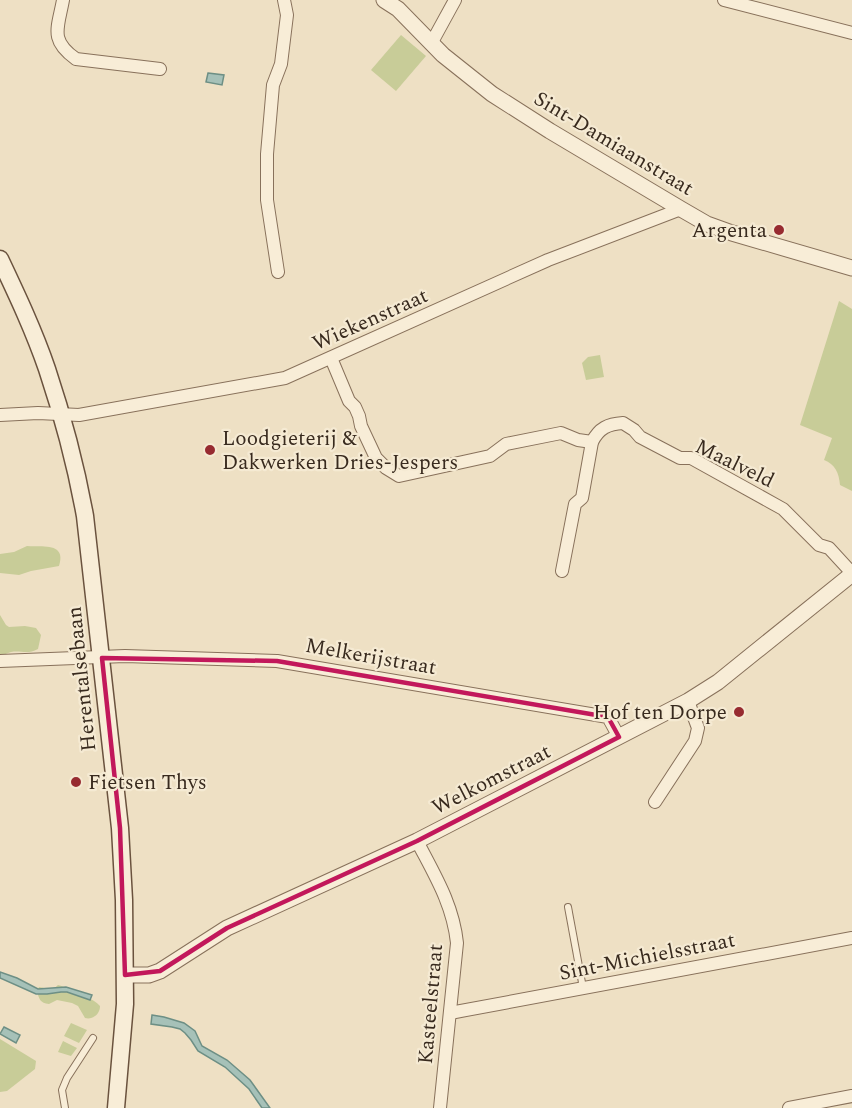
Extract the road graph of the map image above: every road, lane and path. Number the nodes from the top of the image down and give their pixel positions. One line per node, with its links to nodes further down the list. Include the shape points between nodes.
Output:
1 (63, 0): 8 (street, via 57,29 58,42 66,52 76,58)
2 (284, 0): 12 (street, via 281,64 273,85 267,154 267,200)
3 (384, 0): 7 (street, Sint-Damiaanstraat)
4 (455, 0): 7 (street)
5 (724, 0): 6 (street)
6 (852, 33)
7 (432, 42): 9 (street, Sint-Damiaanstraat, via 492,94)
8 (160, 69)
9 (681, 209): 11 (street, Sint-Damiaanstraat, via 732,233); 13 (street, Wiekenstraat, via 548,260)
10 (0, 259): 14 (main road, Herentalsebaan, via 47,368)
11 (852, 268)
12 (278, 272)
13 (331, 358): 14 (street, Wiekenstraat, via 285,378 79,415); 16 (street, via 376,458 399,476 490,456 506,444 561,433)
14 (61, 414): 15 (street, Wiekenstraat); 19 (main road, Herentalsebaan, via 86,516)
15 (0, 415)
16 (592, 442): 17 (street, via 582,498 574,504); 18 (street, Maalveld, via 604,427 623,423 640,437 680,458 691,458 783,509)
17 (562, 571)
18 (852, 573): 21 (street, Welkomstraat, via 718,682)
19 (102, 658): 20 (street); 22 (street, Melkerijstraat, via 278,660 608,717); 27 (main road, Herentalsebaan, via 120,828)
20 (0, 661)
21 (688, 701): 22 (street, Welkomstraat); 23 (street, via 698,728 695,741)
22 (619, 737): 24 (street, Welkomstraat)
23 (655, 802)
24 (417, 841): 27 (street, Welkomstraat, via 227,928 160,971); 29 (street, Kasteelstraat, via 446,896 456,929)
25 (568, 907): 28 (lane)
26 (852, 938): 28 (street, Sint-Michielsstraat)
27 (125, 975): 33 (main road, Herentalsebaan)
28 (583, 988): 29 (street, Sint-Michielsstraat)
29 (450, 1013): 34 (street, Kasteelstraat)
30 (93, 1038): 32 (lane, via 62,1090)
31 (852, 1096): 35 (street)
32 (64, 1108)
33 (116, 1108)
34 (440, 1108)
35 (789, 1108)

